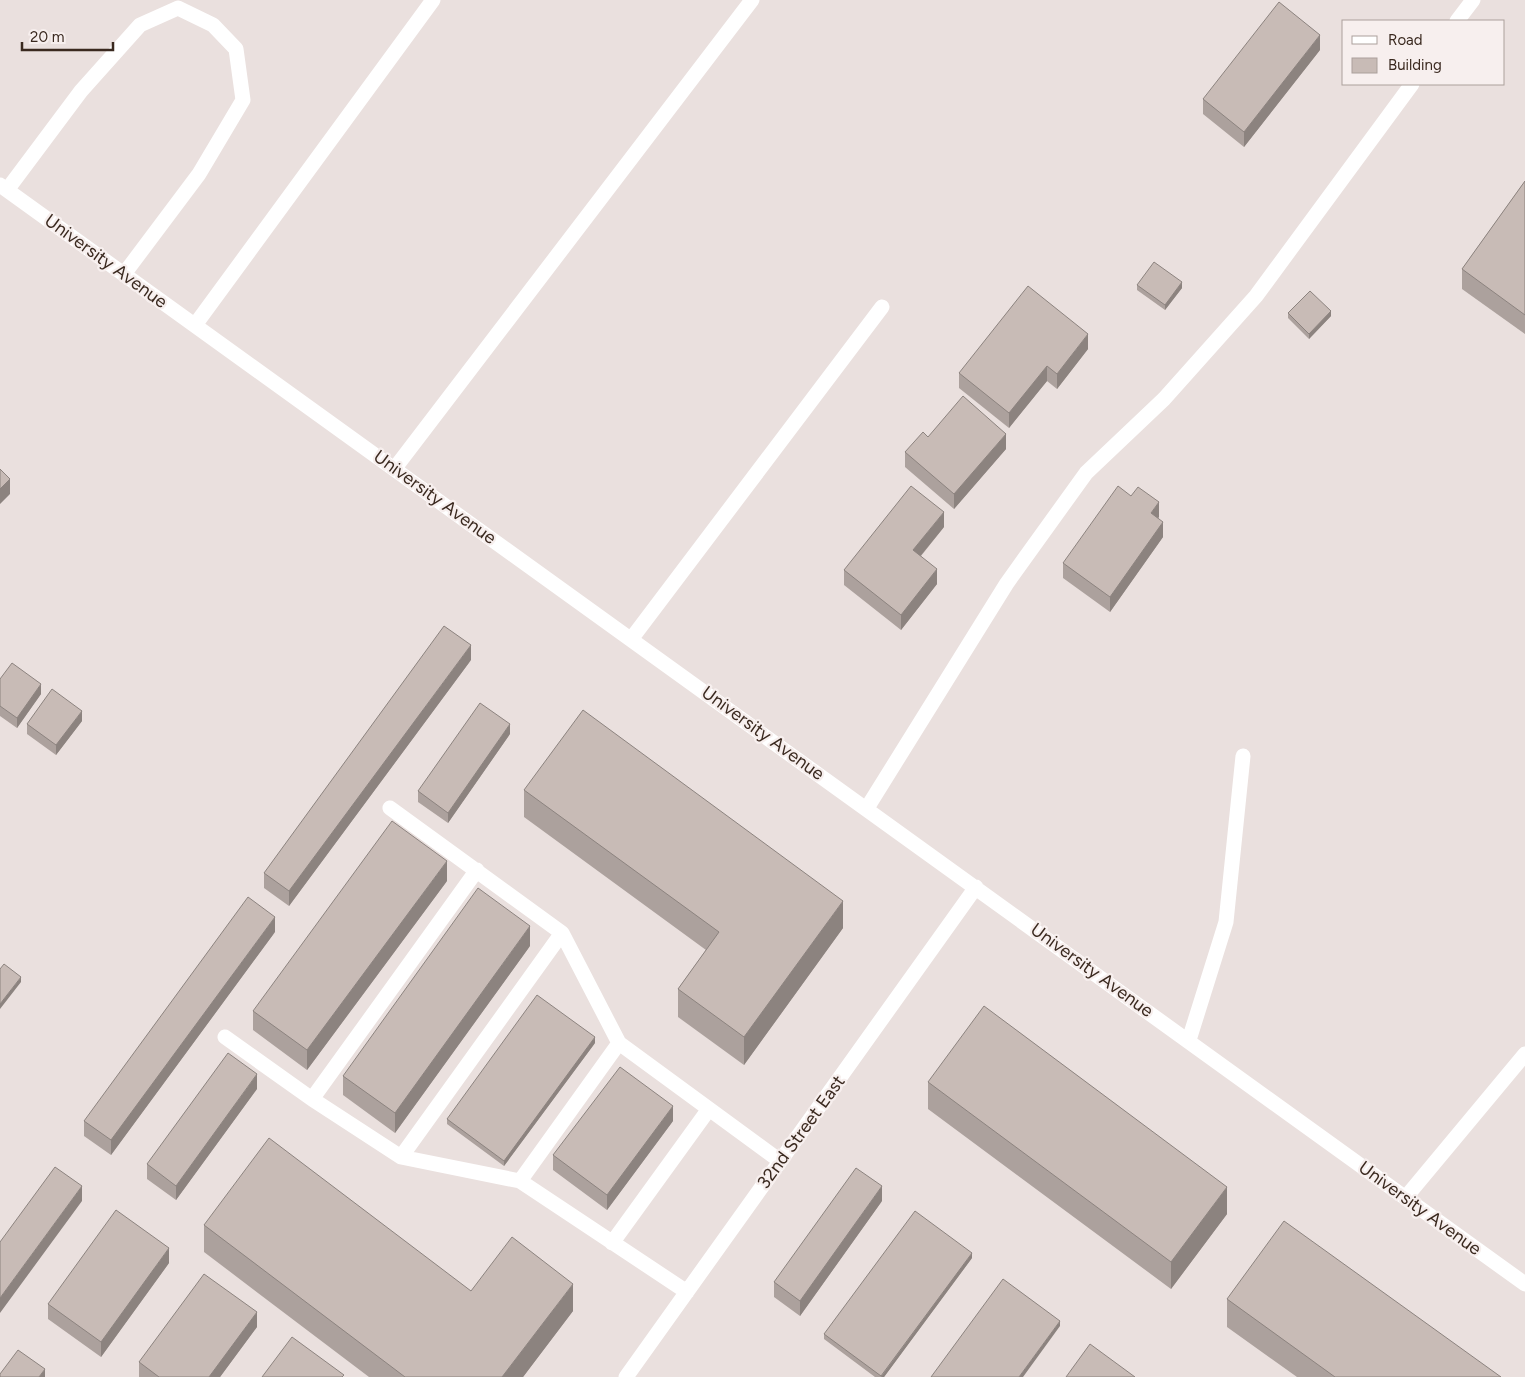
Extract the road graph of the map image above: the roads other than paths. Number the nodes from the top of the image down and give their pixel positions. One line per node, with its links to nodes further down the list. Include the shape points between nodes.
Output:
1 (433, 0): 9 (street)
2 (752, 0): 10 (street)
3 (1473, 0): 4 (street)
4 (1458, 20)
5 (1411, 85): 14 (street, via 1256,296 1164,400 1086,473 1006,583)
6 (4, 188): 7 (street, University Avenue); 7 (street, via 140,25 178,8 213,25 236,49 243,100 199,174)
7 (124, 274): 9 (street, University Avenue)
8 (882, 307): 11 (street)
9 (195, 325): 10 (street, University Avenue)
10 (395, 468): 11 (street, University Avenue)
11 (632, 638): 14 (street, University Avenue)
12 (1243, 756): 19 (street, via 1226,922)
13 (390, 808): 15 (street)
14 (867, 808): 16 (street, University Avenue)
15 (477, 870): 17 (street); 22 (street)
16 (976, 887): 19 (street, University Avenue); 25 (street, 32nd Street East)
17 (562, 933): 20 (street); 24 (street)
18 (225, 1037): 22 (street)
19 (1188, 1040): 27 (street, University Avenue)
20 (619, 1043): 23 (street); 26 (street)
21 (1525, 1054): 27 (street)
22 (312, 1099): 24 (street)
23 (709, 1109): 25 (street); 28 (street)
24 (401, 1157): 26 (street)
25 (780, 1162): 30 (street, 32nd Street East)
26 (520, 1182): 28 (street)
27 (1406, 1197): 29 (street, University Avenue)
28 (612, 1243): 30 (street)
29 (1525, 1284)
30 (687, 1292): 31 (street, 32nd Street East)
31 (626, 1377)

